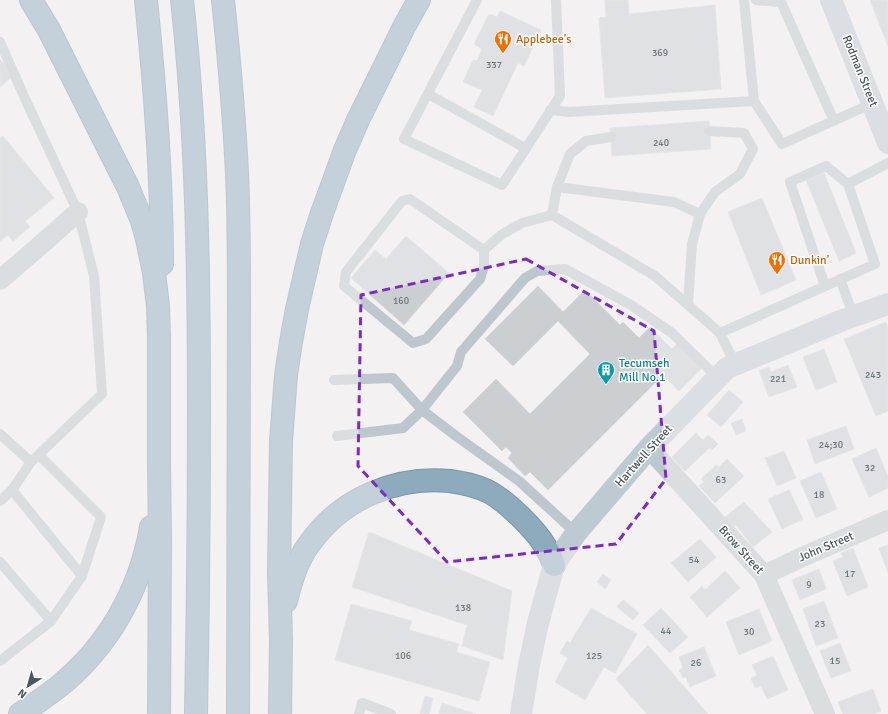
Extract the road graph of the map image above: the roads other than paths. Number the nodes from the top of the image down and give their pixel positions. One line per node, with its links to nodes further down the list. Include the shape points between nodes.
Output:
1 (31, 0): 15 (highway)
2 (45, 0): 15 (highway)
3 (146, 0): 39 (highway, via 160,188 162,261)
4 (182, 0): 63 (highway, via 191,97 198,230 199,521)
5 (223, 0): 64 (highway, via 237,172 239,240)
6 (408, 0): 14 (highway)
7 (419, 0): 14 (highway)
8 (477, 0): 16 (lane)
9 (556, 0): 19 (lane, via 560,96)
10 (744, 0): 17 (lane)
11 (756, 0): 20 (lane, via 781,2)
12 (831, 0): 18 (main road, Rodman Street)
13 (0, 42): 28 (lane)
14 (393, 48): 59 (highway, via 332,181 312,244 296,315 286,375 282,435 279,573)
15 (60, 51): 39 (highway, via 142,221 156,289)
16 (428, 94): 24 (lane); 24 (lane, via 404,139 502,185)
17 (754, 101): 19 (lane, via 569,112); 20 (lane, via 782,144)
18 (873, 103): 20 (lane); 23 (main road, Rodman Street)
19 (550, 110): 24 (lane)
20 (834, 120)
21 (710, 131): 29 (lane, via 744,133 753,149 740,174 715,192)
22 (611, 137): 27 (lane, via 586,141 570,154)
23 (888, 143)
24 (525, 148)
25 (888, 163): 26 (lane)
26 (848, 184): 32 (lane, via 875,264); 34 (lane, via 826,166 790,182)
27 (557, 187): 29 (lane, via 674,202); 30 (lane)
28 (78, 212): 33 (street); 47 (lane, via 94,276 102,394)
29 (700, 214): 35 (lane, via 692,244)
30 (552, 215): 31 (lane, via 522,223 500,235); 35 (lane, via 655,276)
31 (484, 250): 31 (lane, via 410,199 402,201 346,272 344,286 413,342 426,339 480,279 484,266)
32 (840, 279): 34 (lane); 37 (lane)
33 (0, 280)
34 (825, 286): 38 (lane)
35 (688, 304): 38 (lane)
36 (888, 304): 37 (main road, Hartwell Street)
37 (854, 317): 40 (main road, Hartwell Street)
38 (720, 332): 40 (lane)
39 (159, 337): 49 (highway)
40 (734, 364): 41 (main road, Hartwell Street)
41 (717, 377): 43 (lane, via 672,333 631,305 565,269 537,271 525,278 461,352 457,366); 46 (main road, Hartwell Street)
42 (334, 380): 43 (lane, via 393,378)
43 (422, 410): 45 (lane, via 403,428); 53 (lane, via 520,481)
44 (0, 434): 48 (lane)
45 (337, 436)
46 (648, 448): 53 (main road, Hartwell Street); 56 (street, Brow Street)
47 (39, 455): 48 (lane); 57 (lane, via 102,516)
48 (31, 462): 50 (lane)
49 (159, 464): 61 (highway, via 146,552 124,607 85,662 58,687); 62 (highway)
50 (12, 490): 51 (lane); 57 (lane)
51 (0, 501)
52 (888, 520): 56 (street, John Street)
53 (576, 533): 55 (main road, Hartwell Street)
54 (0, 562): 58 (lane)
55 (554, 565): 59 (highway, via 546,546 534,531 490,492 458,482 440,480 392,485 366,495 344,508 309,543 289,588); 68 (main road, Hartwell Street, via 538,623)
56 (764, 575): 69 (street, Brow Street)
57 (82, 576): 58 (lane)
58 (51, 621): 60 (lane)
59 (281, 640): 65 (highway)
60 (0, 661)
61 (20, 714)
62 (159, 714)
63 (196, 714)
64 (238, 714)
65 (280, 714)
66 (359, 714): 67 (lane, via 362,703)
67 (392, 714)
68 (521, 714)
69 (825, 714)

